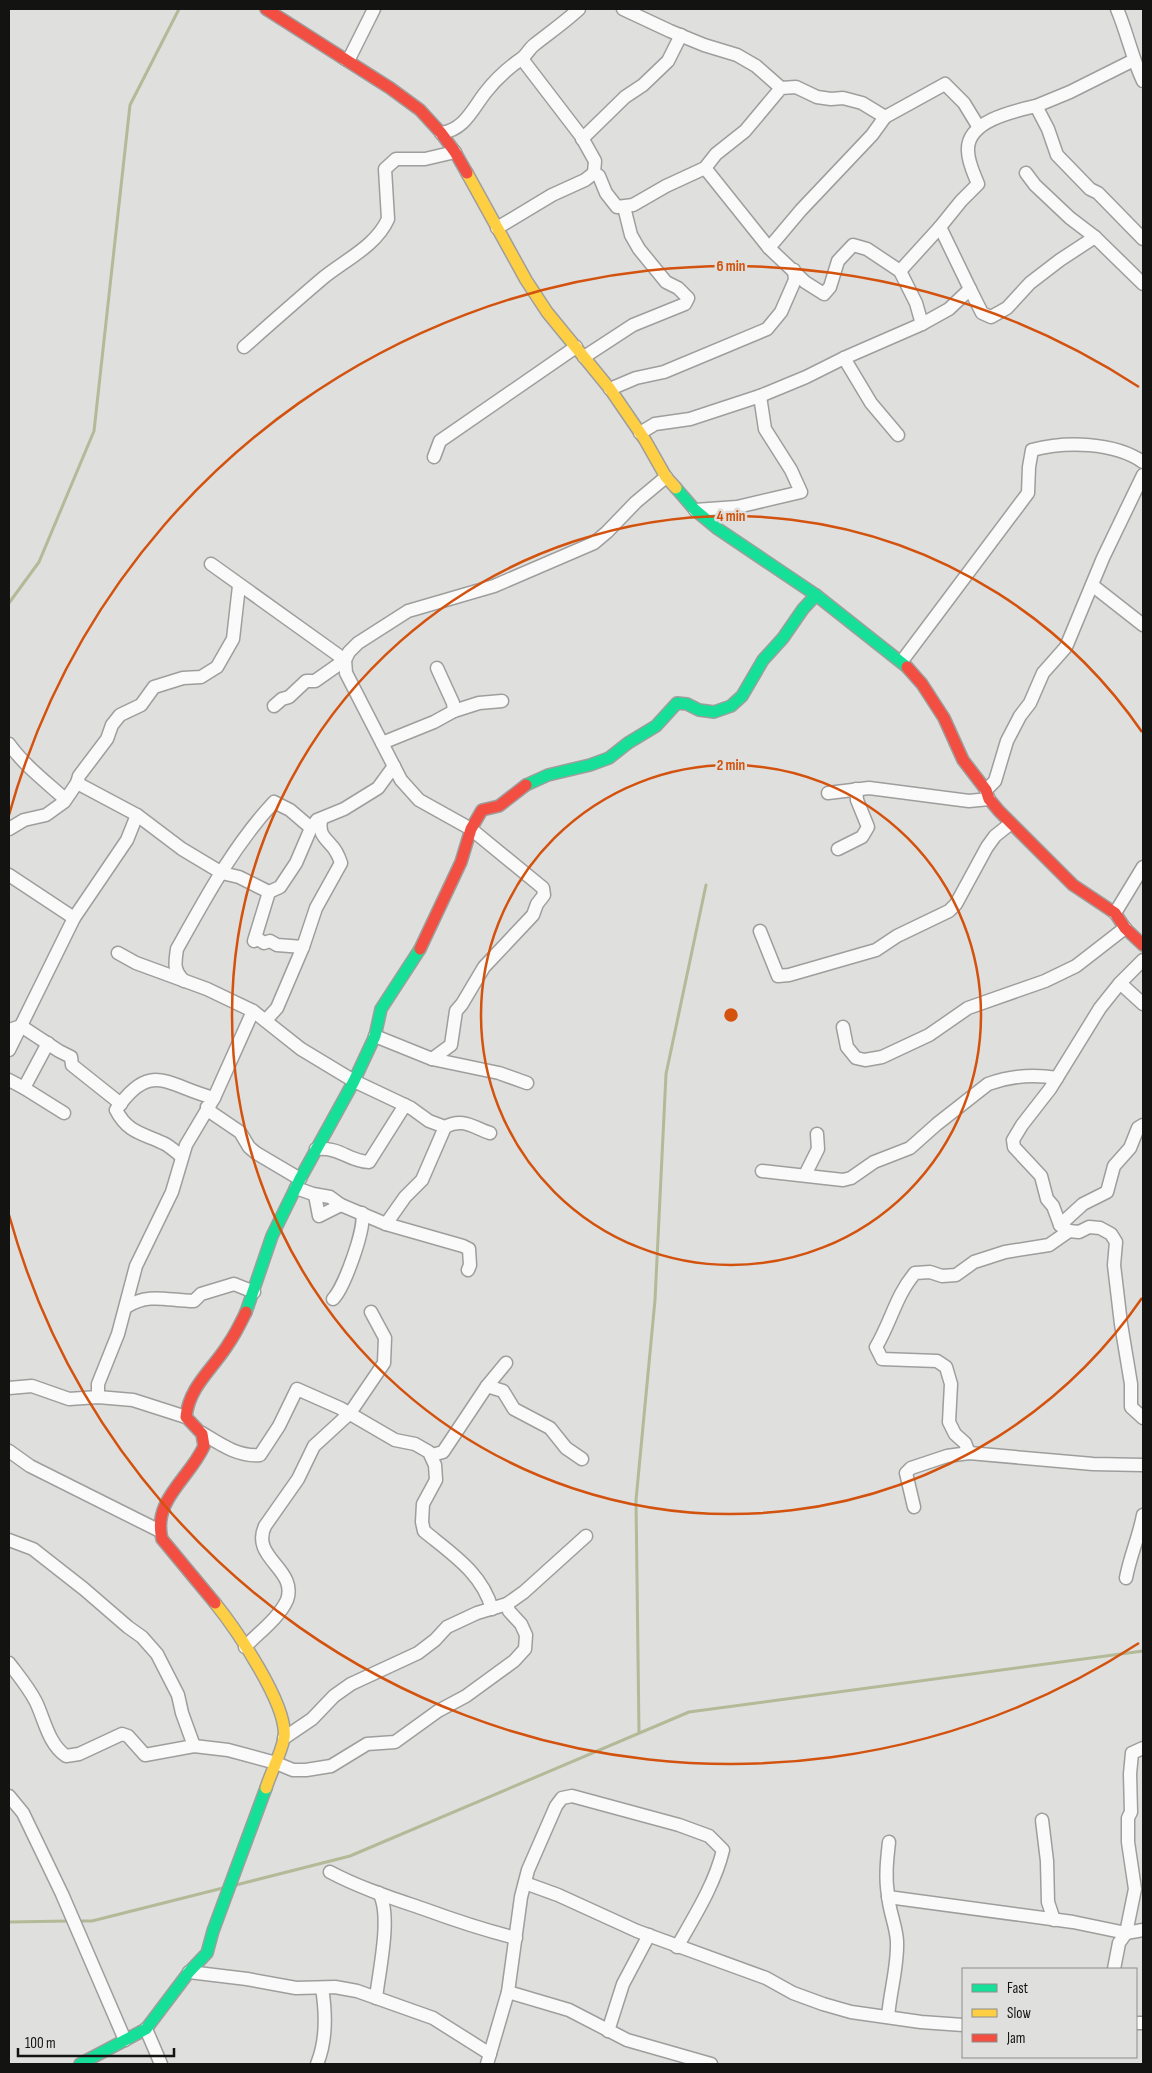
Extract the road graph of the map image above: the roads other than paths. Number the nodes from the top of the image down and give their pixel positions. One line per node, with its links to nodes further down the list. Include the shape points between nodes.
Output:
1 (266, 9): 8 (street)
2 (374, 9): 8 (street, via 350,57)
3 (579, 9): 7 (street)
4 (623, 9): 6 (street)
5 (1117, 9): 9 (street)
6 (681, 35): 11 (street, via 737,55 756,66); 16 (street, via 668,62)
7 (522, 58): 15 (street, via 485,93 466,121 451,132); 16 (street)
8 (344, 59): 15 (street, via 413,104)
9 (1134, 60): 10 (street); 12 (street)
10 (1143, 81)
11 (781, 88): 13 (street, via 796,87 817,97 862,102); 18 (street, via 745,131 716,154)
12 (1036, 106): 14 (street); 25 (street, via 1057,155)
13 (885, 117): 14 (street, via 945,84 964,103); 26 (street)
14 (978, 126): 22 (street, via 969,138 968,151 978,184)
15 (441, 133): 17 (street)
16 (582, 138): 19 (street, via 595,161)
17 (454, 152): 23 (street); 32 (street, via 425,159 396,159 385,169 388,219 385,226 364,248 324,277)
18 (705, 168): 21 (street); 26 (street)
19 (594, 173): 21 (street, via 617,207); 23 (street)
20 (1026, 173): 24 (street, via 1070,218)
21 (624, 207): 33 (street, via 631,235 639,249 666,282 688,298 685,304 633,325)
22 (940, 227): 28 (street); 30 (street)
23 (497, 228): 33 (street, via 547,312)
24 (1095, 237): 29 (street); 30 (street, via 1070,252 1030,283 1007,308 991,317 982,313)
25 (1143, 239)
26 (769, 248): 27 (street)
27 (794, 270): 28 (street, via 824,294 830,287 838,261 853,246 867,249); 35 (street, via 795,280 781,312 767,329 664,372 636,378)
28 (900, 271): 31 (street, via 916,303)
29 (1143, 284)
30 (970, 289): 31 (street, via 948,310)
31 (922, 324): 34 (street)
32 (244, 347)
33 (580, 352): 35 (street); 39 (street, via 440,442)
34 (844, 358): 36 (street); 38 (street, via 872,403)
35 (610, 389): 37 (street)
36 (760, 396): 37 (street, via 690,419 655,424); 43 (street, via 765,429 801,492 737,507)
37 (640, 433): 42 (street)
38 (898, 435)
39 (434, 457)
40 (1143, 462): 50 (street, via 1131,454 1107,447 1046,446 1032,450 1028,494)
41 (1143, 476): 46 (street)
42 (666, 477): 43 (street); 49 (street, via 594,543 494,586 408,611 358,643)
43 (695, 510): 47 (street)
44 (211, 564): 45 (street)
45 (239, 586): 49 (street, via 278,610); 58 (street, via 233,639 217,667 202,677 154,686 140,705 120,715)
46 (1092, 586): 48 (street); 61 (street, via 1066,647 1043,673 1030,703 1007,741)
47 (816, 595): 50 (street); 67 (street, via 763,660 742,696 731,706 714,712 677,703 656,726 609,758 548,774 528,783 499,806 482,810)
48 (1143, 625)
49 (345, 660): 53 (street, via 315,681 306,682); 55 (street, via 346,673)
50 (902, 661): 61 (street, via 944,718 963,760)
51 (438, 668): 54 (street)
52 (502, 701): 54 (street, via 479,703)
53 (274, 706)
54 (454, 711): 55 (street)
55 (382, 743): 57 (street)
56 (9, 744): 62 (street)
57 (394, 766): 64 (street, via 378,788); 67 (street, via 401,780 419,800)
58 (77, 782): 62 (street); 63 (street)
59 (856, 789): 60 (street); 61 (street, via 969,801); 68 (street, via 868,827 862,837)
60 (828, 793)
61 (988, 795): 65 (street)
62 (65, 799): 66 (street, via 46,815 24,820)
63 (137, 816): 70 (street); 74 (street, via 127,840)
64 (316, 824): 70 (street, via 274,802 234,852); 72 (street, via 280,887); 78 (street, via 342,864 316,908)
65 (1010, 824): 73 (street, via 1073,885); 76 (street, via 987,847 949,911 876,950 778,976)
66 (9, 829)
67 (471, 829): 88 (street, via 462,862 418,954 381,1009); 91 (street, via 543,888 544,895 532,915 484,967 456,1011 451,1045)
68 (838, 849)
69 (1143, 867): 73 (street)
70 (222, 873): 72 (street, via 239,877); 81 (street, via 178,949 174,967)
71 (9, 875): 74 (street)
72 (269, 892): 78 (street, via 254,941 258,939 264,943 270,941)
73 (1115, 913): 75 (street)
74 (74, 918): 87 (street)
75 (1125, 928): 77 (street); 86 (street, via 1076,966 1045,981 968,1008 929,1035 882,1057 856,1058 847,1047)
76 (760, 931)
77 (1143, 945)
78 (303, 948): 85 (street, via 277,1008)
79 (118, 953): 81 (street)
80 (1143, 960): 82 (street)
81 (184, 981): 84 (street)
82 (1120, 983): 83 (street); 92 (street, via 1100,1008)
83 (1143, 1004)
84 (254, 1011): 85 (street); 97 (street)
85 (266, 1020): 94 (street, via 301,1049)
86 (843, 1027)
87 (15, 1028): 89 (street); 90 (street)
88 (375, 1036): 91 (street); 94 (street)
89 (48, 1044): 96 (street); 98 (street, via 72,1057 72,1065)
90 (9, 1050)
91 (432, 1059): 95 (street, via 499,1073)
92 (1057, 1078): 108 (street, via 1039,1074 997,1080 936,1124 910,1148 874,1162 851,1178 843,1180); 114 (street, via 1012,1140 1014,1147 1041,1176 1048,1199)
93 (9, 1080): 96 (street)
94 (354, 1081): 99 (street); 105 (street)
95 (527, 1083)
96 (24, 1088): 100 (street)
97 (210, 1102): 98 (street, via 155,1079 137,1086); 106 (street); 109 (street, via 212,1113 240,1132 256,1153)
98 (121, 1104): 106 (street, via 116,1110 125,1125 145,1137 164,1143)
99 (405, 1105): 102 (street); 105 (street, via 369,1162 359,1162 328,1148)
100 (64, 1113)
101 (1143, 1125): 114 (street, via 1138,1128 1130,1148 1114,1166 1107,1192 1083,1204)
102 (445, 1127): 103 (street, via 452,1123 469,1123); 113 (street, via 422,1180)
103 (490, 1133)
104 (817, 1134): 108 (street, via 818,1149)
105 (316, 1149): 109 (street)
106 (182, 1157): 118 (street, via 172,1192 136,1266)
107 (762, 1171): 108 (street)
108 (805, 1175)
109 (298, 1183): 110 (street); 116 (street, via 272,1236)
110 (315, 1194): 111 (street, via 330,1197); 111 (street, via 319,1216)
111 (341, 1205): 112 (street)
112 (362, 1213): 113 (street); 117 (street, via 363,1222 351,1265)
113 (386, 1224): 115 (street, via 463,1246 469,1250)
114 (1065, 1228): 126 (street, via 1079,1232 1089,1227 1100,1228 1111,1234 1116,1242 1114,1265 1131,1384 1131,1407); 129 (street, via 1049,1245 982,1259 956,1275 915,1272 895,1303 888,1326 876,1347 882,1359 937,1361 946,1367 951,1384 949,1422)
115 (468, 1270)
116 (254, 1292): 118 (street, via 234,1284 200,1294 194,1301 148,1298); 125 (street, via 230,1344 193,1391 186,1406)
117 (332, 1299)
118 (126, 1306): 123 (street, via 98,1384)
119 (371, 1312): 124 (street, via 385,1338 384,1363)
120 (506, 1363): 121 (street)
121 (487, 1386): 130 (street, via 443,1452); 131 (street, via 503,1391 514,1409 550,1428 566,1448)
122 (9, 1388): 123 (street, via 32,1386 69,1398)
123 (98, 1397): 125 (street, via 133,1400)
124 (350, 1413): 127 (street, via 297,1389 260,1455 248,1456); 130 (street, via 395,1440 415,1444); 141 (street, via 314,1446 298,1479 262,1533 271,1561 287,1578 290,1587 279,1612)
125 (186, 1417): 127 (street)
126 (1143, 1418)
127 (202, 1433): 135 (street, via 205,1441 203,1451 169,1498 159,1519)
128 (9, 1451): 135 (street, via 30,1466)
129 (969, 1453): 132 (street); 133 (street, via 947,1456 906,1472)
130 (432, 1456): 140 (street, via 436,1480 423,1504 424,1532 480,1580)
131 (582, 1459)
132 (1143, 1465)
133 (914, 1507)
134 (1143, 1515): 138 (street)
135 (158, 1530): 141 (street, via 226,1617)
136 (586, 1536): 139 (street)
137 (9, 1540): 144 (street, via 33,1549 142,1637 157,1654 178,1696)
138 (1126, 1578)
139 (507, 1604): 140 (street); 146 (street, via 526,1635 525,1649 514,1661 466,1696 438,1711 395,1742 367,1744 331,1766 292,1770)
140 (492, 1609): 143 (street, via 456,1622 418,1653 351,1684 334,1696 312,1720)
141 (245, 1647): 143 (street, via 265,1677 284,1723)
142 (9, 1662): 144 (street, via 35,1700 52,1742 66,1756 79,1754 122,1734 128,1736 144,1755)
143 (284, 1738): 146 (street)
144 (194, 1746): 146 (street, via 228,1750)
145 (1143, 1748): 156 (street, via 1132,1753 1130,1774 1128,1842 1135,1890)
146 (276, 1763): 161 (street, via 207,1953)
147 (9, 1796): 169 (street, via 23,1813 55,1878)
148 (1042, 1820): 154 (street, via 1048,1902)
149 (889, 1842): 153 (street)
150 (330, 1872): 152 (street)
151 (525, 1883): 157 (street, via 558,1894); 158 (street); 159 (street, via 556,1806 567,1796 709,1836 723,1850 721,1859 698,1911)
152 (379, 1893): 158 (street); 164 (street, via 384,1901 384,1926)
153 (888, 1897): 154 (street); 165 (street, via 897,1939 897,1968 890,1990)
154 (1054, 1920): 156 (street)
155 (1143, 1930): 156 (street)
156 (1126, 1933): 160 (street, via 1118,1943)
157 (649, 1935): 159 (street); 168 (street, via 623,1984)
158 (516, 1938): 163 (street)
159 (677, 1947): 165 (street, via 766,1978 823,2004)
160 (1114, 1968)
161 (189, 1972): 162 (street, via 296,1988); 167 (street)
162 (322, 1988): 164 (street, via 357,1991); 173 (street, via 326,2011)
163 (508, 1992): 168 (street, via 570,2010); 170 (street)
164 (376, 1998): 170 (street, via 433,2018)
165 (888, 2017): 166 (street)
166 (962, 2026)
167 (146, 2029): 169 (street); 172 (street)
168 (608, 2031): 174 (street, via 640,2045)
169 (125, 2040): 171 (street)
170 (489, 2059)
171 (80, 2064)
172 (161, 2064)
173 (317, 2064)
174 (711, 2064)

